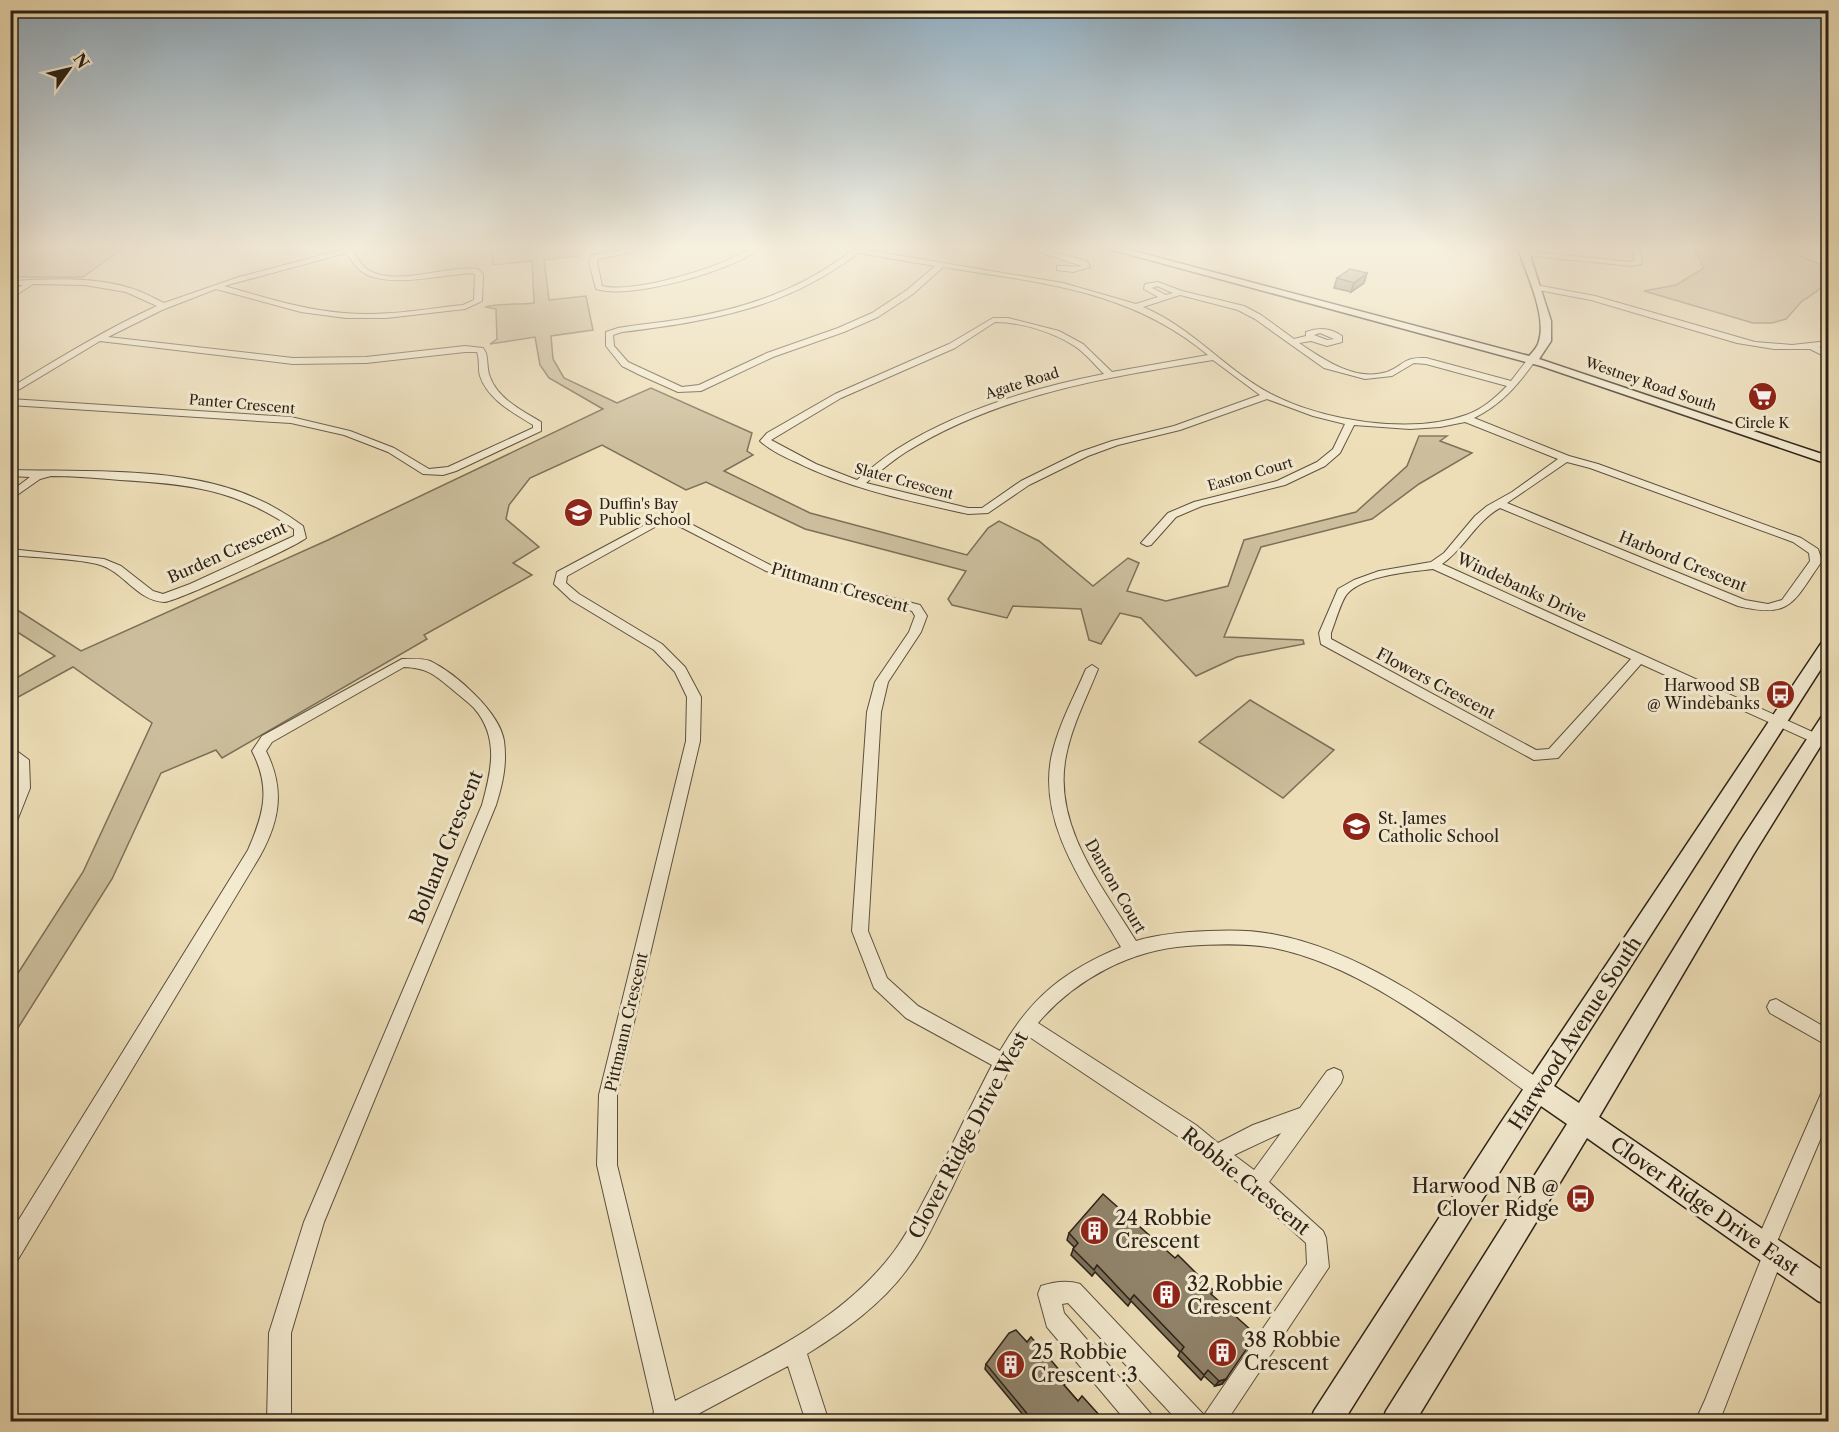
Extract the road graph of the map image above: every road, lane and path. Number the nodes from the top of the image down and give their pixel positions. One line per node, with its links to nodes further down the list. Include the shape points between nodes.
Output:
1 (143, 316): 11 (street)
2 (333, 316): 3 (street)
3 (388, 316)
4 (714, 316): 5 (street, via 621,330 609,334 610,346 625,364 643,373 681,390 701,388 770,355)
5 (873, 316)
6 (1153, 316): 17 (street)
7 (1254, 316): 13 (street)
8 (1363, 316): 18 (main road, Westney Road South)
9 (1543, 316): 18 (main road, via 1545,340)
10 (1654, 316): 15 (street, via 1737,340 1778,347)
11 (98, 338): 21 (street); 23 (street, Panter Crescent, via 293,361 366,360 480,350 485,376 494,389 508,405 538,424 538,429 452,469 427,472 391,450 347,433 291,420)
12 (1311, 338): 13 (street)
13 (1294, 341): 20 (street, via 1327,366 1352,373 1389,374 1413,360)
14 (1828, 343): 15 (street)
15 (1812, 347): 16 (street)
16 (1828, 356)
17 (1214, 357): 19 (street, Agate Road); 22 (street)
18 (1531, 361): 20 (street); 27 (main road, Westney Road South)
19 (1109, 374): 30 (street, Agate Road, via 978,411 903,450); 30 (street, Slater Crescent, via 1080,346 1056,333 1008,320 993,320 952,346 838,396 765,441)
20 (1511, 384): 24 (street, via 1487,408)
21 (10, 392)
22 (1267, 396): 25 (street); 30 (street, Slater Crescent, via 1178,428 1084,454 1025,483 984,512)
23 (10, 402)
24 (1465, 418): 25 (street, via 1412,426); 26 (street)
25 (1351, 422): 33 (street, Easton Court, via 1336,451 1322,464 1281,483 1198,504 1172,515)
26 (1565, 458): 32 (street, Windebanks Drive); 32 (street, Harbord Crescent, via 1797,540 1814,551 1816,561 1786,603 1768,608 1742,603)
27 (1828, 460)
28 (10, 473): 29 (street, Burden Crescent)
29 (42, 474): 31 (street); 34 (street, Burden Crescent, via 215,486 249,497 282,516 299,528 300,538 164,598 149,594 117,568 100,561)
30 (858, 484)
31 (10, 497)
32 (1500, 504): 35 (street, Windebanks Drive, via 1479,518 1448,555)
33 (1147, 543)
34 (10, 552)
35 (1434, 565): 37 (street, Windebanks Drive); 37 (street, Flowers Crescent, via 1383,573 1342,592 1325,641 1534,755 1553,754)
36 (1828, 646): 40 (main road, Harwood Avenue South)
37 (1638, 659): 40 (street, Windebanks Drive)
38 (1092, 669): 44 (street, Danton Court, via 1056,769 1060,810 1071,846)
39 (1828, 720): 41 (main road)
40 (1778, 722): 41 (street, Windebanks Drive); 50 (main road, Harwood Avenue South)
41 (1823, 742): 53 (main road, via 1746,849)
42 (10, 751): 43 (street, via 22,760 23,788)
43 (10, 821)
44 (1131, 948): 46 (street, Clover Ridge Drive West, via 1085,972 1053,995); 50 (street, Clover Ridge Drive West, via 1154,942 1240,937 1308,951 1343,964 1419,1007)
45 (1776, 1007): 47 (street)
46 (1026, 1025): 48 (street, Clover Ridge Drive West); 54 (street, Robbie Crescent, via 1189,1132)
47 (1828, 1038)
48 (1004, 1062): 59 (street, Clover Ridge Drive West, via 897,1265 867,1298); 60 (street, Pittmann Crescent, via 912,1012 880,983 860,931 874,712 882,682 918,624 921,616 916,608 770,569 677,521 660,520 561,574 560,584 575,597 658,647 680,670 694,697 693,741 608,1095 607,1166)
49 (1334, 1077): 52 (street)
50 (1539, 1090): 53 (main road, Clover Ridge Drive West); 66 (main road, Harwood Avenue South)
51 (1828, 1100): 56 (street)
52 (1305, 1115): 54 (street); 55 (street)
53 (1583, 1120): 56 (main road, Clover Ridge Drive East); 67 (main road)
54 (1216, 1154): 55 (street, Robbie Crescent)
55 (1256, 1184): 65 (street, Robbie Crescent, via 1316,1238 1318,1267)
56 (1769, 1251): 58 (main road, Clover Ridge Drive East); 68 (street)
57 (10, 1254): 61 (street, Bolland Crescent, via 255,852 270,818 272,781 260,751 267,739 402,663 425,664 480,706 497,738 500,770 314,1222 280,1332)
58 (1828, 1291)
59 (795, 1352): 60 (street, Clover Ridge Drive West); 62 (street)
60 (663, 1419)
61 (279, 1422)
62 (818, 1422)
63 (1143, 1422): 64 (street, via 1055,1319 1049,1294 1072,1292)
64 (1195, 1422)
65 (1212, 1422)
66 (1325, 1422)
67 (1397, 1422)
68 (1706, 1422)

